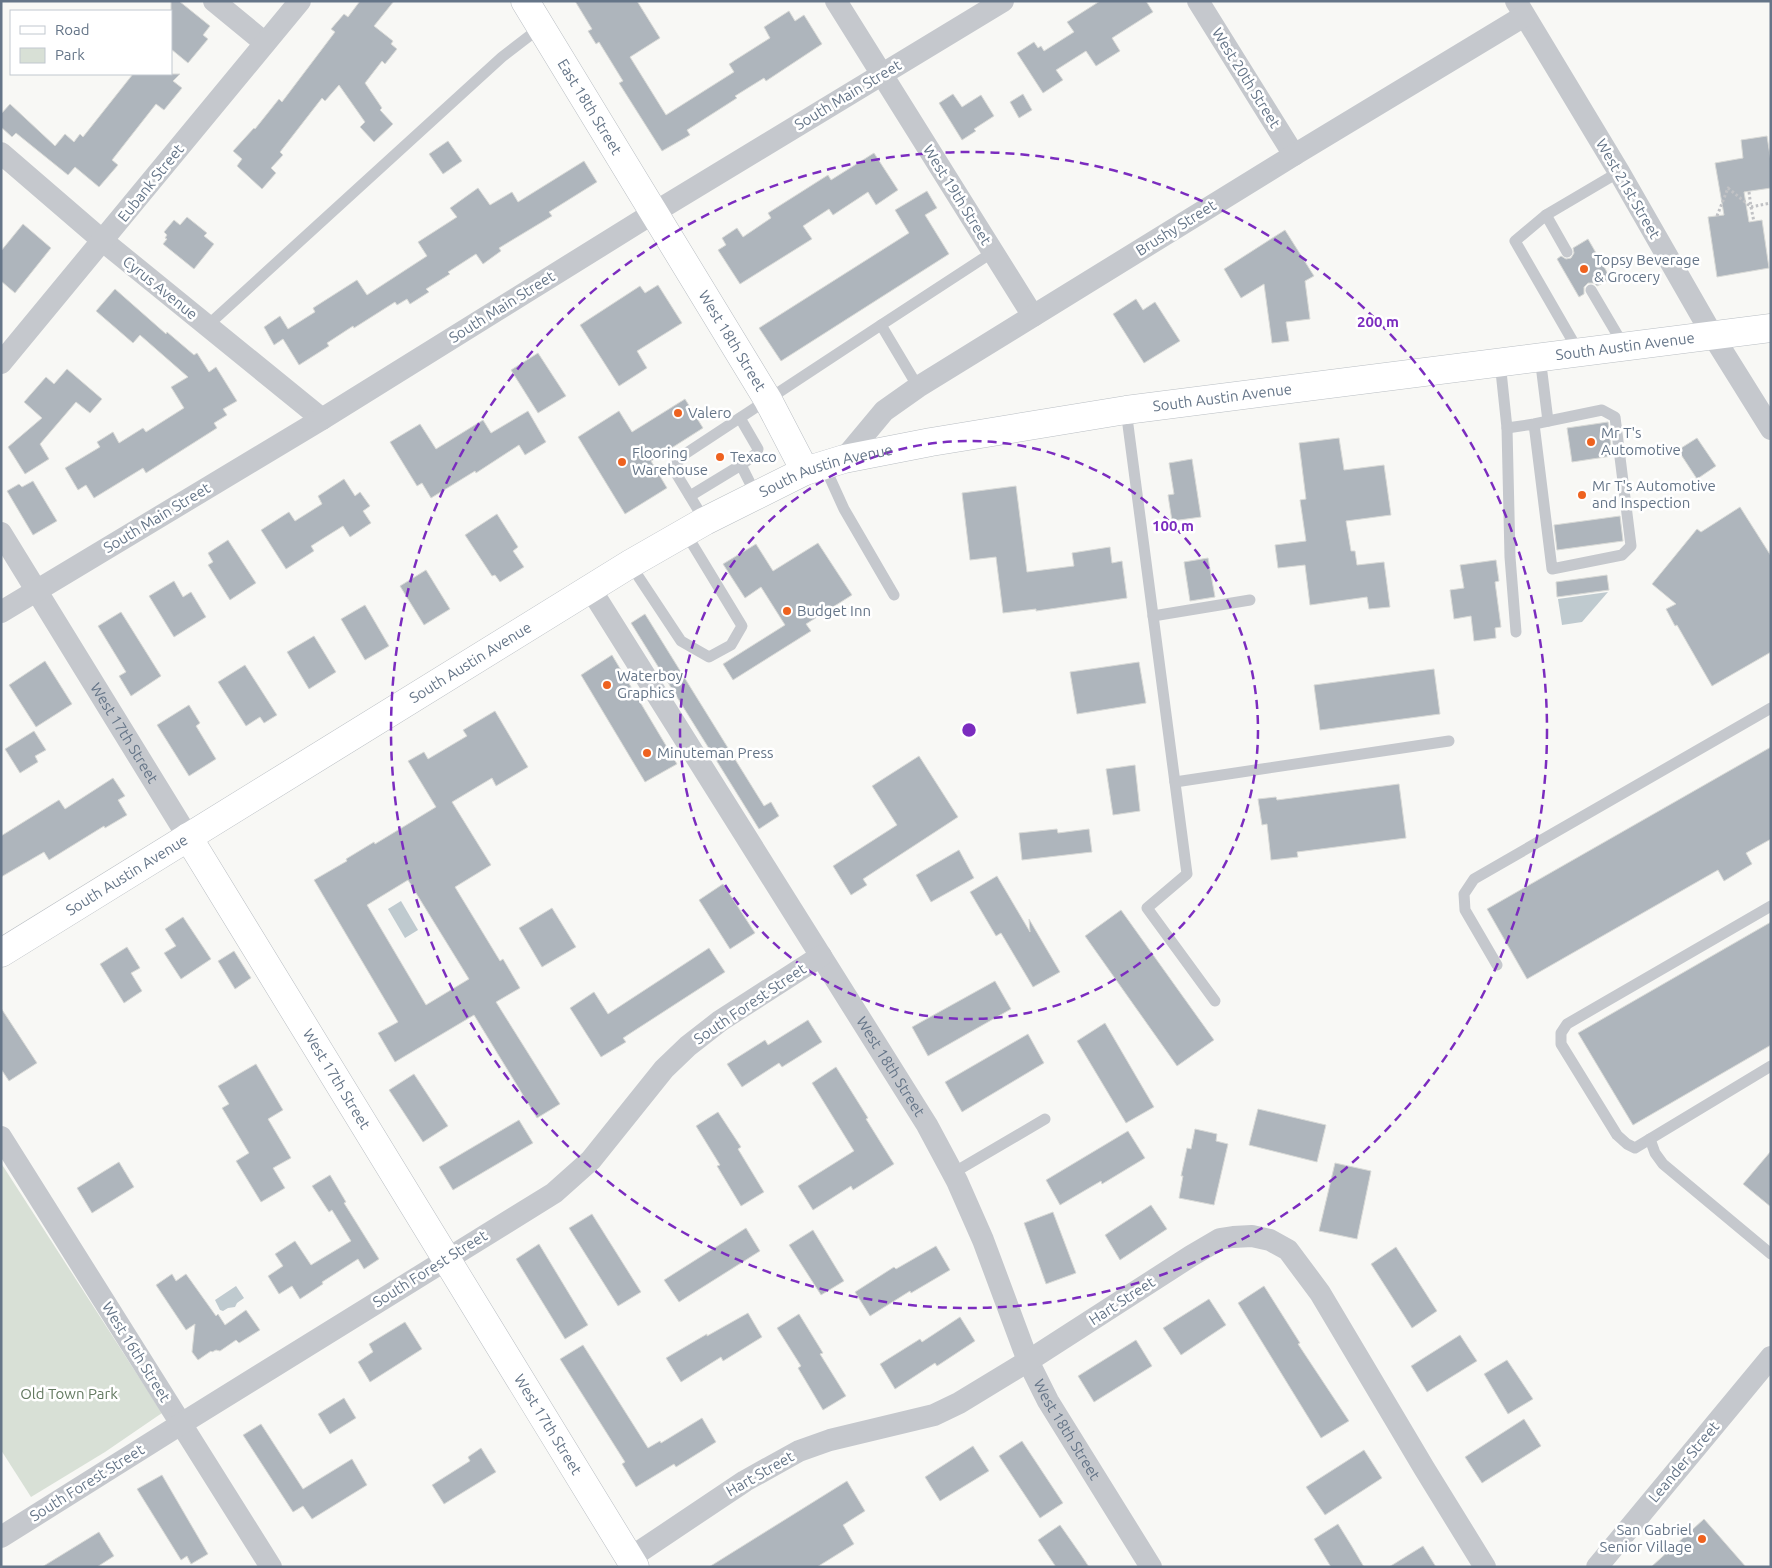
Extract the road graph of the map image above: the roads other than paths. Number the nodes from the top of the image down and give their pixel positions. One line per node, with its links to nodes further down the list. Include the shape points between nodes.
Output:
1 (214, 1): 9 (street)
2 (300, 1): 9 (street, Eubank Street)
3 (525, 1): 8 (main road, East 18th Street)
4 (836, 1): 10 (street, West 19th Street)
5 (1003, 1): 10 (street, South Main Street)
6 (1198, 1): 12 (street, West 20th Street)
7 (1520, 9): 12 (street, Brushy Street); 13 (street, West 21st Street)
8 (541, 27): 14 (main road, East 18th Street); 22 (lane, via 502,57)
9 (265, 43): 16 (street, Eubank Street)
10 (881, 75): 14 (street, South Main Street); 17 (street, West 19th Street)
11 (1, 153): 16 (street, Cyrus Avenue)
12 (1294, 155): 20 (street, Brushy Street)
13 (1619, 172): 15 (lane); 24 (street, West 21st Street)
14 (655, 212): 31 (main road, West 18th Street); 34 (street, South Main Street)
15 (1546, 216): 18 (lane); 26 (lane, via 1515,241)
16 (103, 241): 22 (street, Cyrus Avenue); 29 (street, Eubank Street)
17 (993, 252): 20 (street, West 19th Street); 21 (lane)
18 (1567, 252)
19 (1591, 290): 25 (lane)
20 (1033, 316): 30 (street, Brushy Street)
21 (881, 325): 30 (lane); 31 (lane)
22 (207, 326): 34 (street, Cyrus Avenue)
23 (1771, 328): 24 (main road, South Austin Avenue)
24 (1713, 336): 25 (main road, South Austin Avenue); 38 (street, West 21st Street)
25 (1625, 347): 26 (main road, South Austin Avenue)
26 (1579, 352): 27 (main road, South Austin Avenue)
27 (1540, 357): 28 (main road, South Austin Avenue); 35 (lane)
28 (1500, 362): 32 (main road, South Austin Avenue); 37 (lane)
29 (1, 363)
30 (918, 388): 40 (street, Brushy Street, via 884,411)
31 (768, 400): 33 (lane); 40 (main road, West 18th Street)
32 (1126, 410): 40 (main road, South Austin Avenue, via 931,442); 51 (lane)
33 (740, 418): 39 (lane, via 758,449); 41 (lane, via 677,462 677,475)
34 (322, 419): 47 (street, South Main Street)
35 (1548, 421): 36 (lane); 36 (lane, via 1602,410 1615,417 1631,546 1622,555 1552,569)
36 (1534, 424): 37 (lane)
37 (1507, 428): 52 (lane, via 1510,557)
38 (1771, 429)
39 (741, 465): 41 (lane); 42 (lane)
40 (824, 465): 42 (main road, South Austin Avenue); 48 (lane, via 844,509)
41 (690, 496): 43 (lane)
42 (756, 496): 43 (main road, South Austin Avenue)
43 (695, 527): 45 (main road, South Austin Avenue); 45 (lane, via 742,626 731,645 709,656 681,642)
44 (1, 533): 47 (street, West 17th Street)
45 (630, 564): 46 (main road, South Austin Avenue)
46 (590, 588): 56 (main road, South Austin Avenue); 59 (street, West 18th Street)
47 (36, 590): 50 (street, South Main Street); 56 (street, West 17th Street)
48 (894, 595)
49 (1250, 600): 51 (lane)
50 (1, 612)
51 (1153, 616): 55 (lane)
52 (1516, 632)
53 (1771, 708): 60 (lane, via 1474,879 1464,894 1465,910)
54 (1449, 741): 55 (lane)
55 (1175, 782): 61 (lane, via 1187,874 1147,908)
56 (188, 837): 58 (main road, South Austin Avenue); 68 (main road, West 17th Street)
57 (1771, 906): 65 (lane, via 1567,1024 1561,1033 1562,1044 1617,1135 1635,1148)
58 (1, 954)
59 (821, 956): 66 (street, West 18th Street, via 927,1125); 68 (street, South Forest Street, via 720,1021 688,1046 664,1069 591,1160 554,1193)
60 (1497, 965)
61 (1215, 1001)
62 (1771, 1066): 65 (lane)
63 (1045, 1119): 66 (lane)
64 (1, 1137): 71 (street, West 16th Street)
65 (1650, 1139): 67 (lane, via 1654,1153 1663,1164)
66 (953, 1173): 70 (street, West 18th Street, via 983,1240)
67 (1771, 1254)
68 (446, 1259): 71 (street, South Forest Street); 73 (main road, West 17th Street)
69 (1771, 1357): 77 (street, Leander Street)
70 (1028, 1361): 73 (street, Hart Street, via 959,1403 934,1414 799,1451 746,1481); 75 (street, West 18th Street, via 1048,1401); 76 (street, Hart Street, via 1220,1239 1252,1236 1270,1240 1288,1250 1320,1293)
71 (181, 1424): 72 (street, South Forest Street); 74 (street, West 16th Street)
72 (1, 1537)
73 (633, 1562)
74 (271, 1567)
75 (1151, 1567)
76 (1485, 1567)
77 (1597, 1567)

